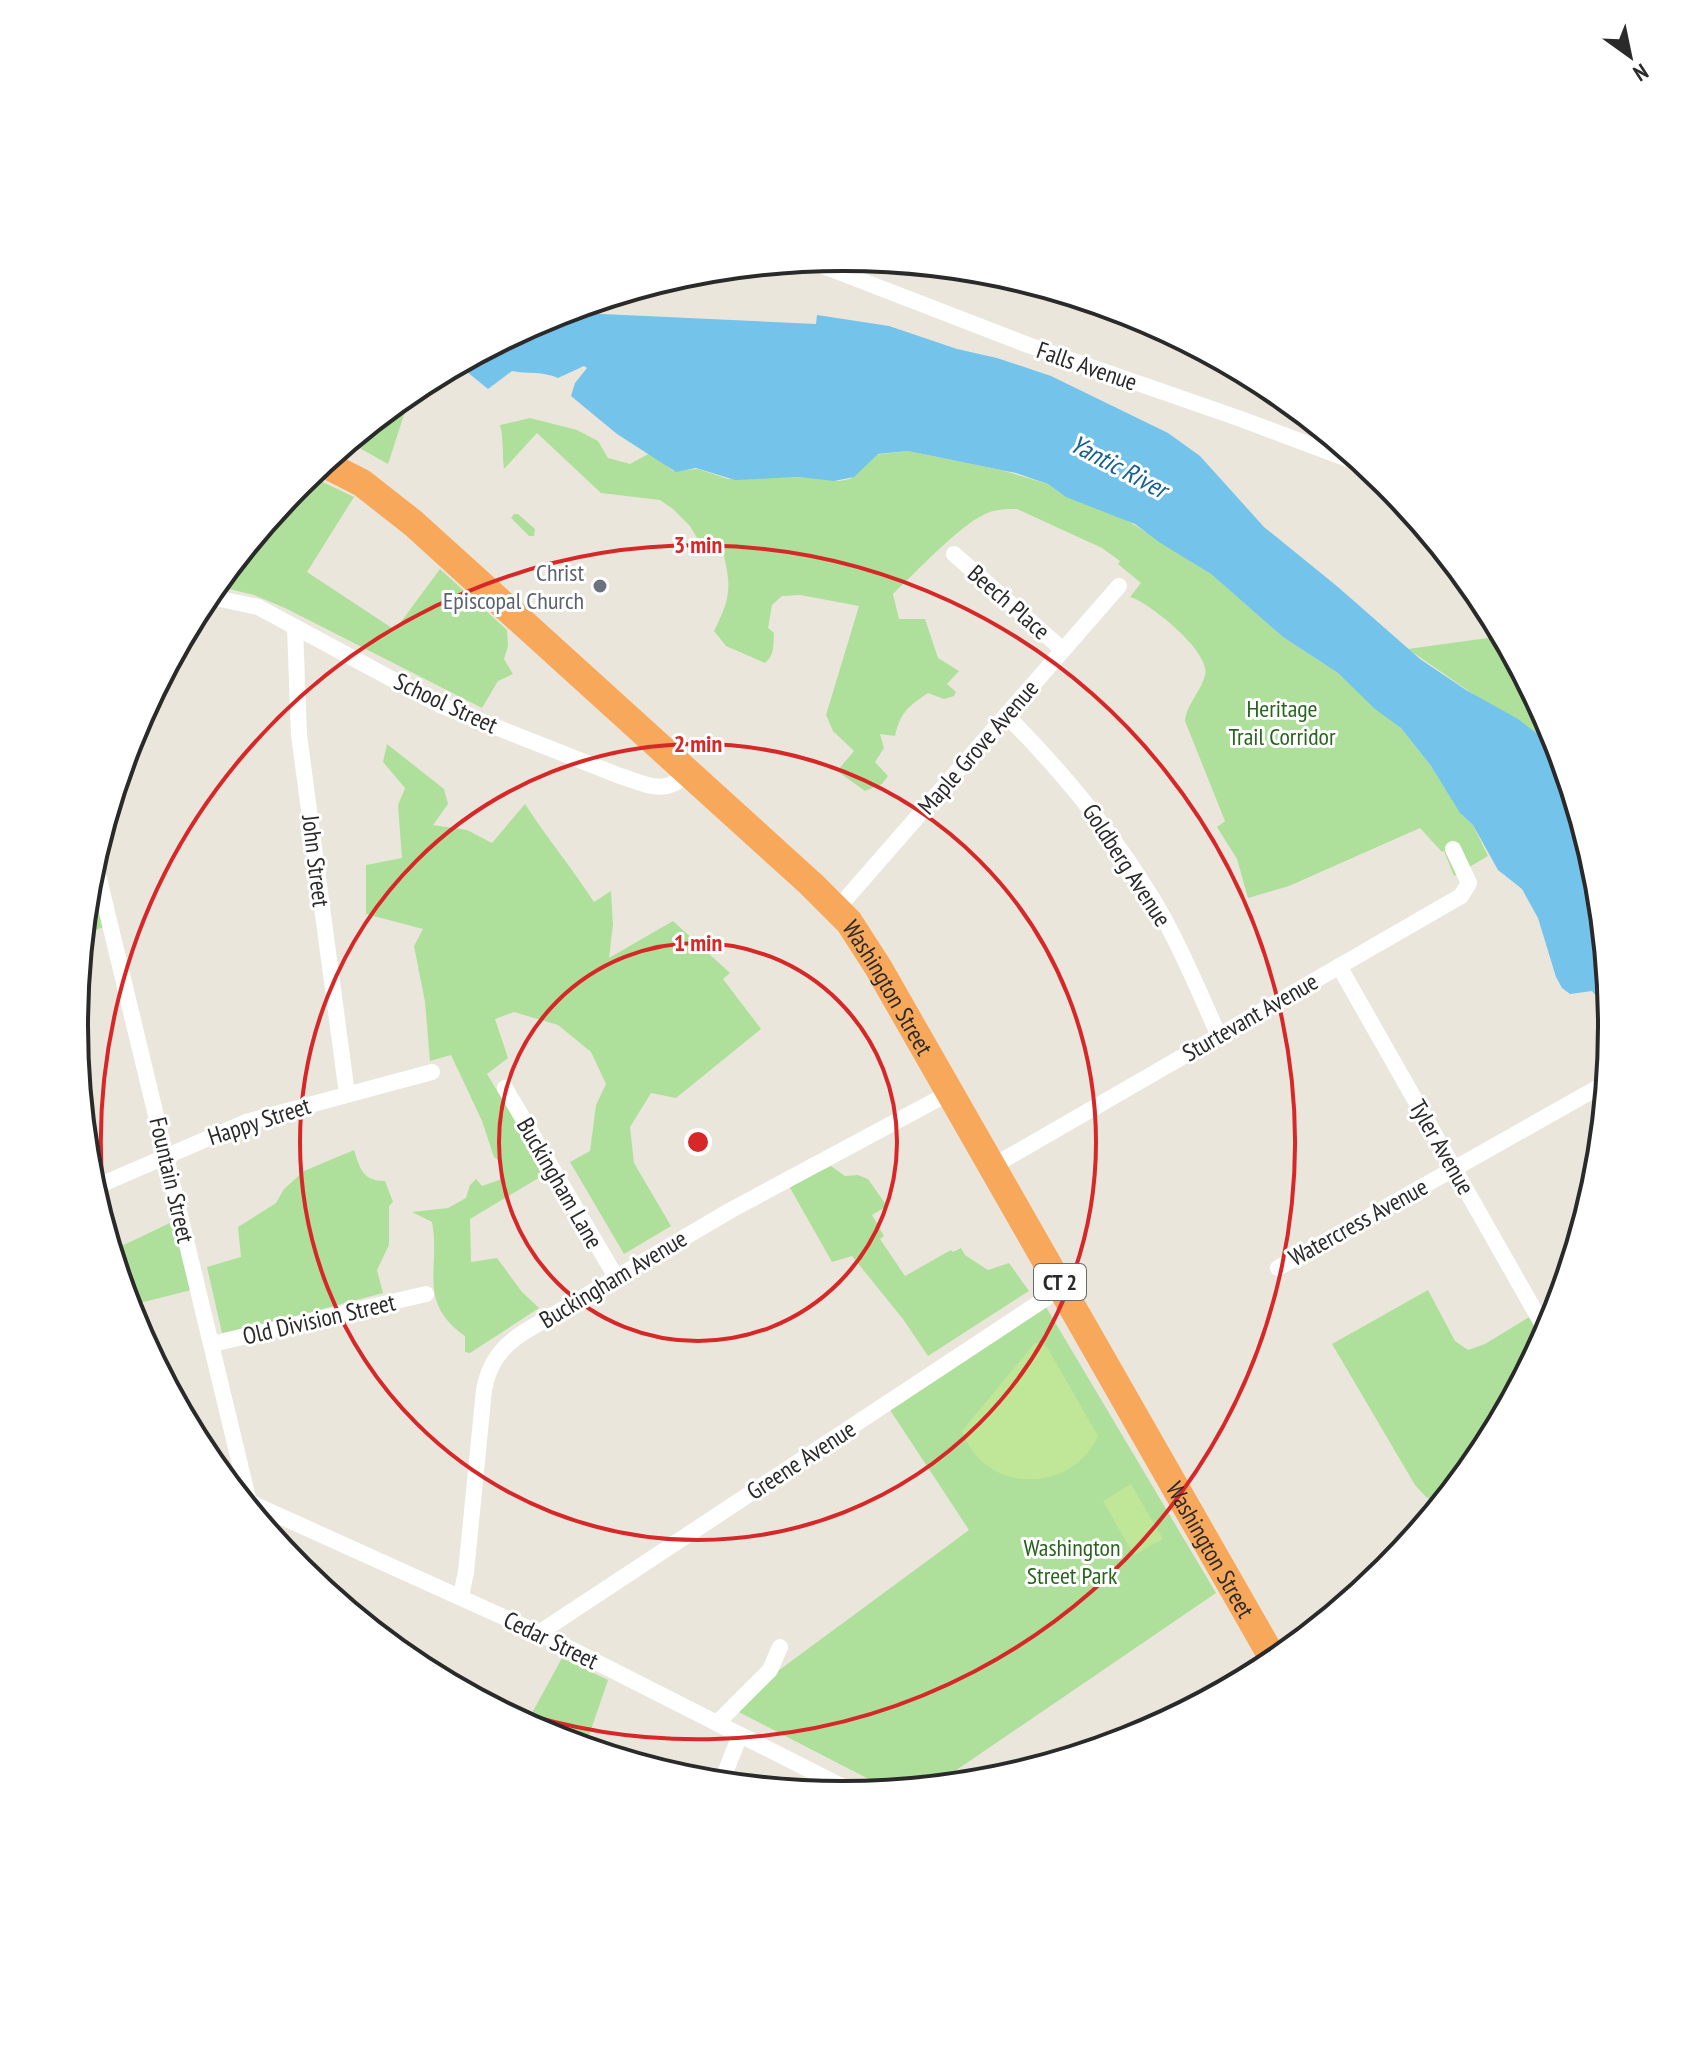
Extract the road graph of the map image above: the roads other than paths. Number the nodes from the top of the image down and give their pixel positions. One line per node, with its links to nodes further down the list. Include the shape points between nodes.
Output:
1 (837, 271): 2 (street, Falls Avenue)
2 (1338, 455)
3 (334, 468): 10 (highway, Washington Street / CT 2, via 404,516)
4 (954, 554): 8 (street, Beech Place)
5 (1119, 586): 8 (street, Maple Grove Avenue)
6 (221, 599): 7 (street, School Street, via 258,607)
7 (295, 627): 10 (street, School Street, via 440,705 620,776 668,787); 20 (street, John Street, via 299,735)
8 (1063, 650): 9 (street, Maple Grove Avenue)
9 (1006, 715): 13 (street, Maple Grove Avenue); 15 (street, Goldberg Avenue, via 1070,782 1116,842 1172,934)
10 (689, 773): 13 (highway, Washington Street / CT 2)
11 (1453, 849): 14 (street, Sturtevant Avenue, via 1468,877 1465,892)
12 (101, 888): 21 (street, Fountain Street)
13 (837, 909): 19 (highway, Washington Street / CT 2, via 878,967)
14 (1339, 966): 15 (street, Sturtevant Avenue); 23 (street, Tyler Avenue)
15 (1219, 1036): 22 (street, Sturtevant Avenue)
16 (432, 1072): 20 (street, Happy Street)
17 (505, 1088): 26 (street, Buckingham Lane)
18 (1595, 1089): 23 (street, Watercress Avenue)
19 (951, 1092): 22 (highway, Washington Street / CT 2); 26 (street, Buckingham Avenue)
20 (347, 1094): 21 (street, Happy Street, via 246,1122)
21 (166, 1155): 24 (street, Happy Street); 30 (street, Fountain Street)
22 (993, 1166): 27 (highway, Washington Street / CT 2)
23 (1455, 1169): 25 (street, Watercress Avenue); 29 (street, Tyler Avenue)
24 (105, 1182)
25 (1278, 1268)
26 (616, 1277): 33 (street, Buckingham Avenue, via 511,1341 494,1359 484,1390)
27 (1063, 1287): 34 (street, Greene Avenue); 36 (highway, Washington Street / CT 2)
28 (426, 1294): 30 (street, Old Division Street)
29 (1539, 1319)
30 (212, 1344): 31 (street, Fountain Street)
31 (241, 1482)
32 (261, 1507): 33 (street, Cedar Street)
33 (461, 1596): 34 (street, Cedar Street)
34 (539, 1633): 37 (street, Cedar Street)
35 (780, 1647): 37 (street, via 770,1670)
36 (1268, 1650)
37 (717, 1723): 38 (street, Cedar Street)
38 (740, 1735): 39 (street); 40 (street, Cedar Street)
39 (726, 1772)
40 (830, 1780)

